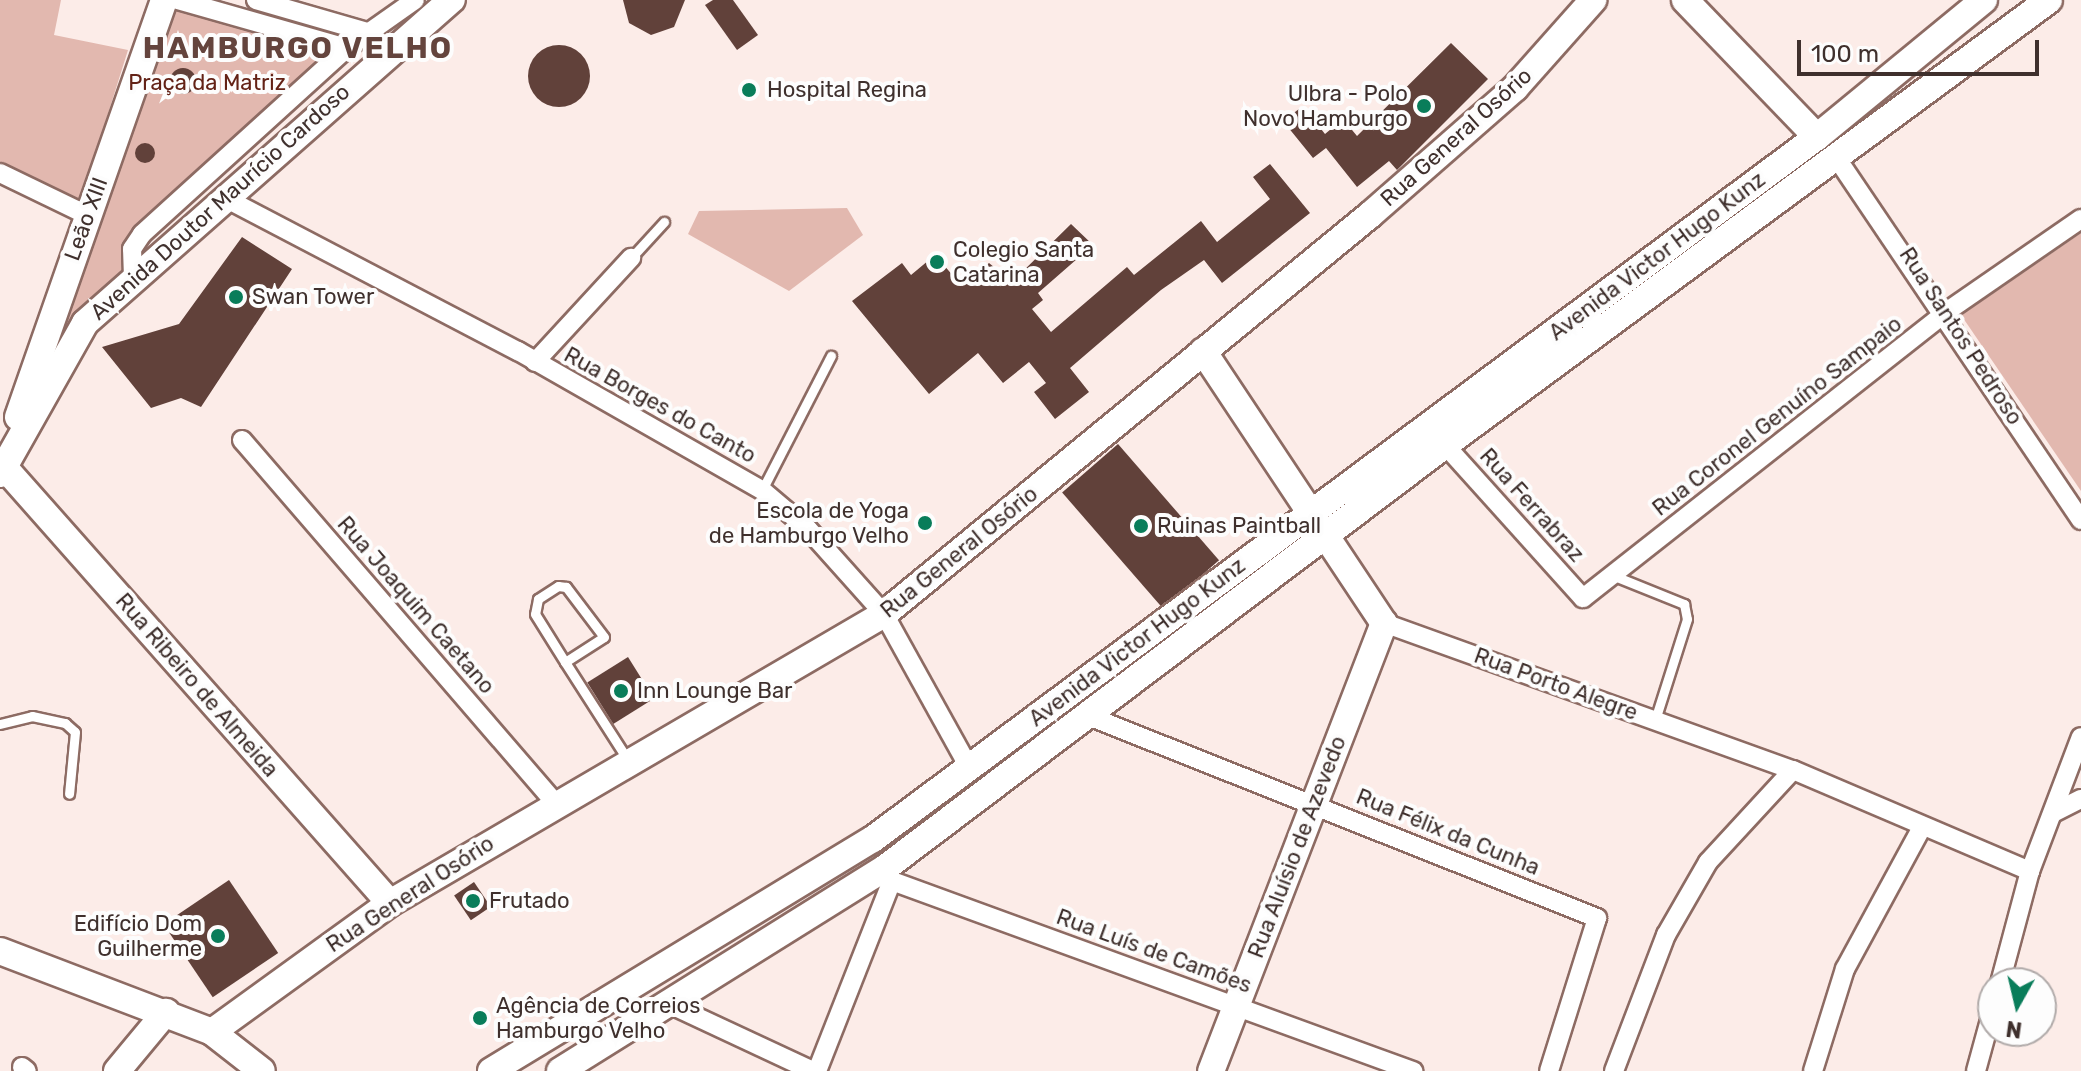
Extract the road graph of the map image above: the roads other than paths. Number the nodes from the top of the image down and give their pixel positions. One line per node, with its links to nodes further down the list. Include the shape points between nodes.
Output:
1 (164, 0): 16 (main road, Leão XIII)
2 (178, 0): 11 (street)
3 (256, 0): 10 (street)
4 (415, 0): 10 (street)
5 (452, 0): 15 (main road, Avenida Doutor Maurício Cardoso)
6 (1593, 0): 22 (main road, Rua General Osório, via 1515,88)
7 (1685, 0): 12 (main road)
8 (1984, 0): 12 (main road, Avenida Victor Hugo Kunz)
9 (2049, 0): 13 (main road, Avenida Victor Hugo Kunz)
10 (370, 33): 11 (street)
11 (347, 48): 20 (street, via 142,234 132,249)
12 (1817, 137): 29 (main road, Avenida Victor Hugo Kunz)
13 (1836, 157): 21 (street, Rua Santos Pedroso); 26 (main road, Avenida Victor Hugo Kunz)
14 (0, 173): 16 (street)
15 (223, 197): 20 (main road, Avenida Doutor Maurício Cardoso); 24 (street, Rua Borges do Canto)
16 (87, 215): 27 (main road, Leão XIII)
17 (2081, 219): 21 (street, Rua Coronel Genuíno Sampaio)
18 (664, 222): 19 (lane)
19 (631, 258): 24 (street)
20 (133, 277): 27 (main road, Avenida Doutor Maurício Cardoso, via 71,342)
21 (1946, 312): 30 (street, Rua Santos Pedroso); 32 (street, Rua Coronel Genuíno Sampaio)
22 (1203, 351): 29 (main road); 34 (main road, Rua General Osório)
23 (831, 356): 28 (lane)
24 (535, 362): 28 (street, Rua Borges do Canto)
25 (242, 440): 46 (street, Rua Joaquim Caetano)
26 (1445, 445): 31 (main road, Avenida Victor Hugo Kunz); 33 (street, Rua Ferrabraz)
27 (7, 447): 52 (main road, Rua Ribeiro de Almeida)
28 (762, 490): 34 (street, Rua Borges do Canto, via 808,529)
29 (1309, 510): 31 (main road); 42 (main road, Avenida Victor Hugo Kunz)
30 (2081, 520)
31 (1326, 536): 35 (main road); 37 (main road, Avenida Victor Hugo Kunz)
32 (1612, 575): 33 (street, Rua Coronel Genuíno Sampaio); 38 (lane, via 1684,604 1687,619)
33 (1583, 598)
34 (884, 614): 41 (main road, Rua General Osório); 42 (street, Rua Borges do Canto)
35 (1384, 623): 38 (street, Rua Porto Alegre); 47 (main road, Rua Aluísio de Azevedo)
36 (565, 662): 36 (lane, via 604,637 566,587 558,586 538,599 535,614); 41 (lane)
37 (1086, 715): 47 (street, Rua Félix da Cunha); 51 (main road, Avenida Victor Hugo Kunz)
38 (1655, 720): 43 (street, Rua Porto Alegre)
39 (0, 724): 44 (lane, via 32,716 65,723 75,732)
40 (2081, 737): 48 (street)
41 (628, 760): 46 (main road, Rua General Osório)
42 (970, 769): 62 (main road, Avenida Victor Hugo Kunz, via 873,839)
43 (1793, 770): 49 (street, Rua Porto Alegre); 68 (street, via 1708,862 1666,935)
44 (69, 794)
45 (2081, 799): 48 (street)
46 (554, 802): 52 (main road, Rua General Osório)
47 (1312, 803): 56 (main road, Rua Aluísio de Azevedo); 67 (street, Rua Félix da Cunha, via 1597,918)
48 (2053, 813): 50 (street)
49 (1922, 827): 50 (street, Rua Porto Alegre); 69 (street, via 1845,969)
50 (2030, 871): 54 (street)
51 (889, 874): 55 (main road, Avenida Victor Hugo Kunz); 56 (street, Rua Luís de Camões); 64 (street)
52 (390, 903): 58 (main road, Rua General Osório)
53 (0, 951): 57 (main road)
54 (2004, 967)
55 (669, 1004): 63 (main road, Avenida Victor Hugo Kunz); 64 (street)
56 (1235, 1007): 65 (main road, Rua Aluísio de Azevedo); 66 (street, Rua Luís de Camões)
57 (166, 1012): 58 (main road); 60 (main road)
58 (212, 1032): 61 (main road)
59 (1983, 1047): 70 (street)
60 (117, 1071)
61 (262, 1071)
62 (491, 1071)
63 (560, 1071)
64 (815, 1071)
65 (1211, 1071)
66 (1413, 1071)
67 (1549, 1071)
68 (1614, 1071)
69 (1813, 1071)
70 (1976, 1071)

